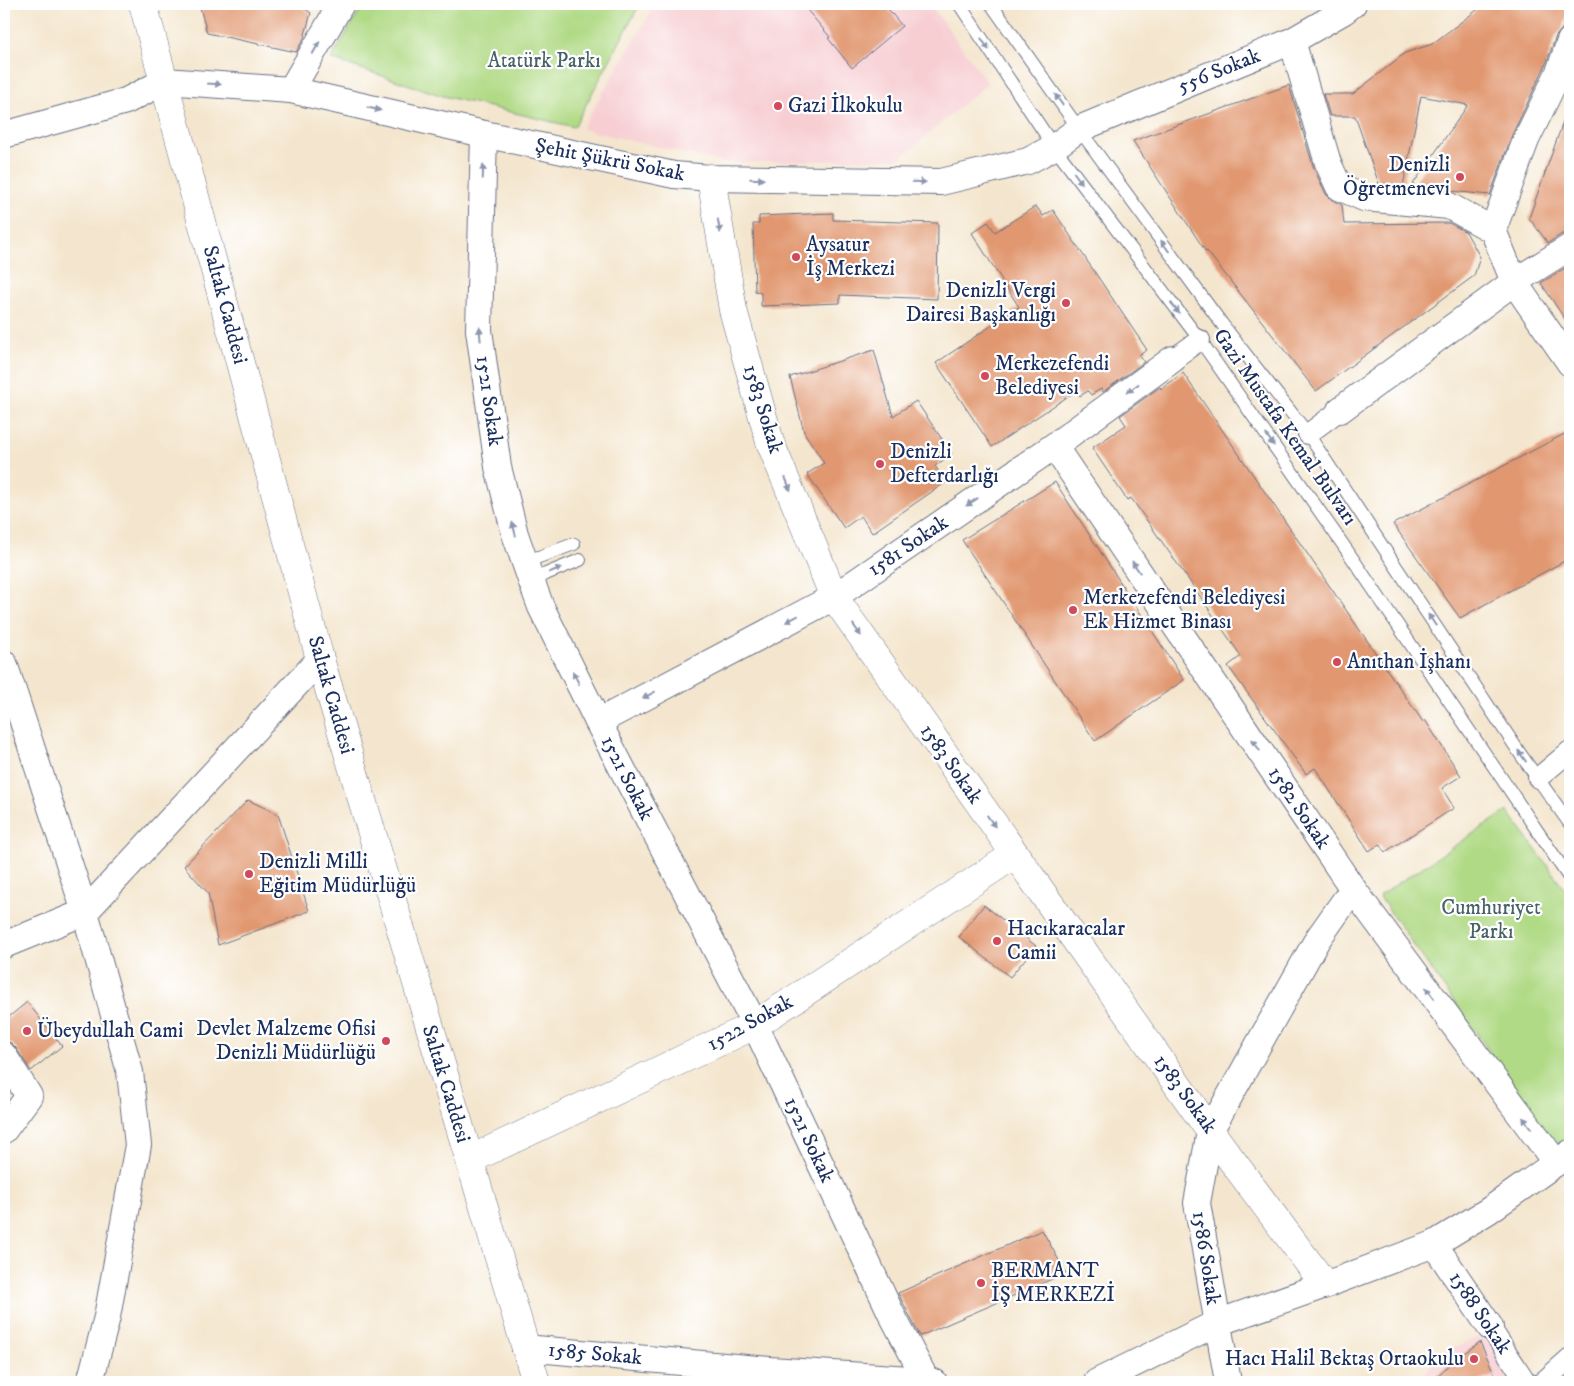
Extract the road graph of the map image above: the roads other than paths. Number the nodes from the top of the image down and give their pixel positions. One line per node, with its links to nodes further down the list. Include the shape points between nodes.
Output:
1 (143, 4): 8 (main road, Saltak Caddesi)
2 (341, 4): 9 (street, one-way to 2)
3 (958, 4): 13 (lane, Gazi Mustafa Kemal Bulvarı, one-way to 13)
4 (991, 4): 10 (lane, Gazi Mustafa Kemal Bulvarı, one-way to 4)
5 (1353, 4): 6 (street, 556 Sokak)
6 (1292, 41): 10 (street, 556 Sokak); 15 (street, via 1328,163 1339,187 1364,198 1449,206)
7 (1570, 41): 15 (street, via 1559,72 1526,140)
8 (165, 81): 9 (street, Şehit Şükrü Sokak, one-way to 9); 12 (street, via 126,101); 28 (main road, Saltak Caddesi)
9 (291, 90): 11 (street, Şehit Şükrü Sokak, one-way to 11)
10 (1079, 128): 13 (street, 556 Sokak); 22 (lane, Gazi Mustafa Kemal Bulvarı, one-way to 10, via 1222,324)
11 (484, 134): 14 (street, Şehit Şükrü Sokak, via 674,175); 26 (street, 1521 Sokak, one-way to 11, via 498,467 479,330)
12 (4, 135)
13 (1054, 147): 14 (street, Şehit Şükrü Sokak, one-way to 13, via 941,182 1028,161); 18 (lane, Gazi Mustafa Kemal Bulvarı, one-way to 18)
14 (711, 178): 27 (main road, 1583 Sokak, one-way to 27, via 733,310 770,442)
15 (1493, 230): 17 (street)
16 (1570, 247): 17 (street)
17 (1514, 282): 20 (street); 21 (street)
18 (1200, 340): 19 (street, 1581 Sokak); 35 (lane, Gazi Mustafa Kemal Bulvarı, one-way to 35)
19 (1173, 359): 23 (street, 1581 Sokak, one-way to 23)
20 (1570, 363)
21 (1340, 410): 22 (street)
22 (1308, 434): 32 (lane, Gazi Mustafa Kemal Bulvarı, one-way to 22)
23 (1054, 446): 27 (street, 1581 Sokak, one-way to 27); 36 (street, 1582 Sokak, one-way to 23)
24 (574, 544): 26 (lane)
25 (580, 560): 26 (lane, one-way to 25)
26 (528, 571): 30 (street, 1521 Sokak, one-way to 26, via 541,608)
27 (834, 597): 30 (street, 1581 Sokak, one-way to 30); 34 (main road, 1583 Sokak, one-way to 34)
28 (320, 659): 37 (street); 44 (main road, Saltak Caddesi)
29 (4, 663): 37 (street)
30 (598, 722): 39 (street, 1521 Sokak)
31 (1570, 751): 32 (street)
32 (1538, 778): 33 (lane, Gazi Mustafa Kemal Bulvarı)
33 (1570, 824)
34 (1014, 855): 39 (main road, 1522 Sokak); 42 (main road, 1583 Sokak)
35 (1570, 879)
36 (1353, 889): 42 (street, 1586 Sokak, via 1317,940); 43 (street, 1582 Sokak, one-way to 36)
37 (85, 912): 38 (street); 52 (street, via 130,1072 138,1145 107,1317)
38 (4, 945)
39 (755, 1025): 44 (main road, 1522 Sokak); 51 (street, 1521 Sokak, via 891,1313)
40 (4, 1056): 41 (street, via 29,1096)
41 (4, 1130)
42 (1210, 1130): 46 (main road, 1583 Sokak); 47 (street, 1586 Sokak, via 1196,1203)
43 (1563, 1158): 45 (street)
44 (469, 1160): 49 (main road, Saltak Caddesi)
45 (1434, 1244): 46 (street); 48 (street, 1588 Sokak)
46 (1325, 1285): 47 (street)
47 (1217, 1323): 54 (street, 1586 Sokak); 55 (street)
48 (1490, 1326): 56 (street, 1588 Sokak)
49 (525, 1348): 51 (street, 1585 Sokak); 53 (main road, Saltak Caddesi)
50 (1570, 1358): 57 (street)
51 (930, 1381)
52 (90, 1382)
53 (536, 1382)
54 (1097, 1382)
55 (1228, 1382)
56 (1526, 1382)
57 (1543, 1382)

